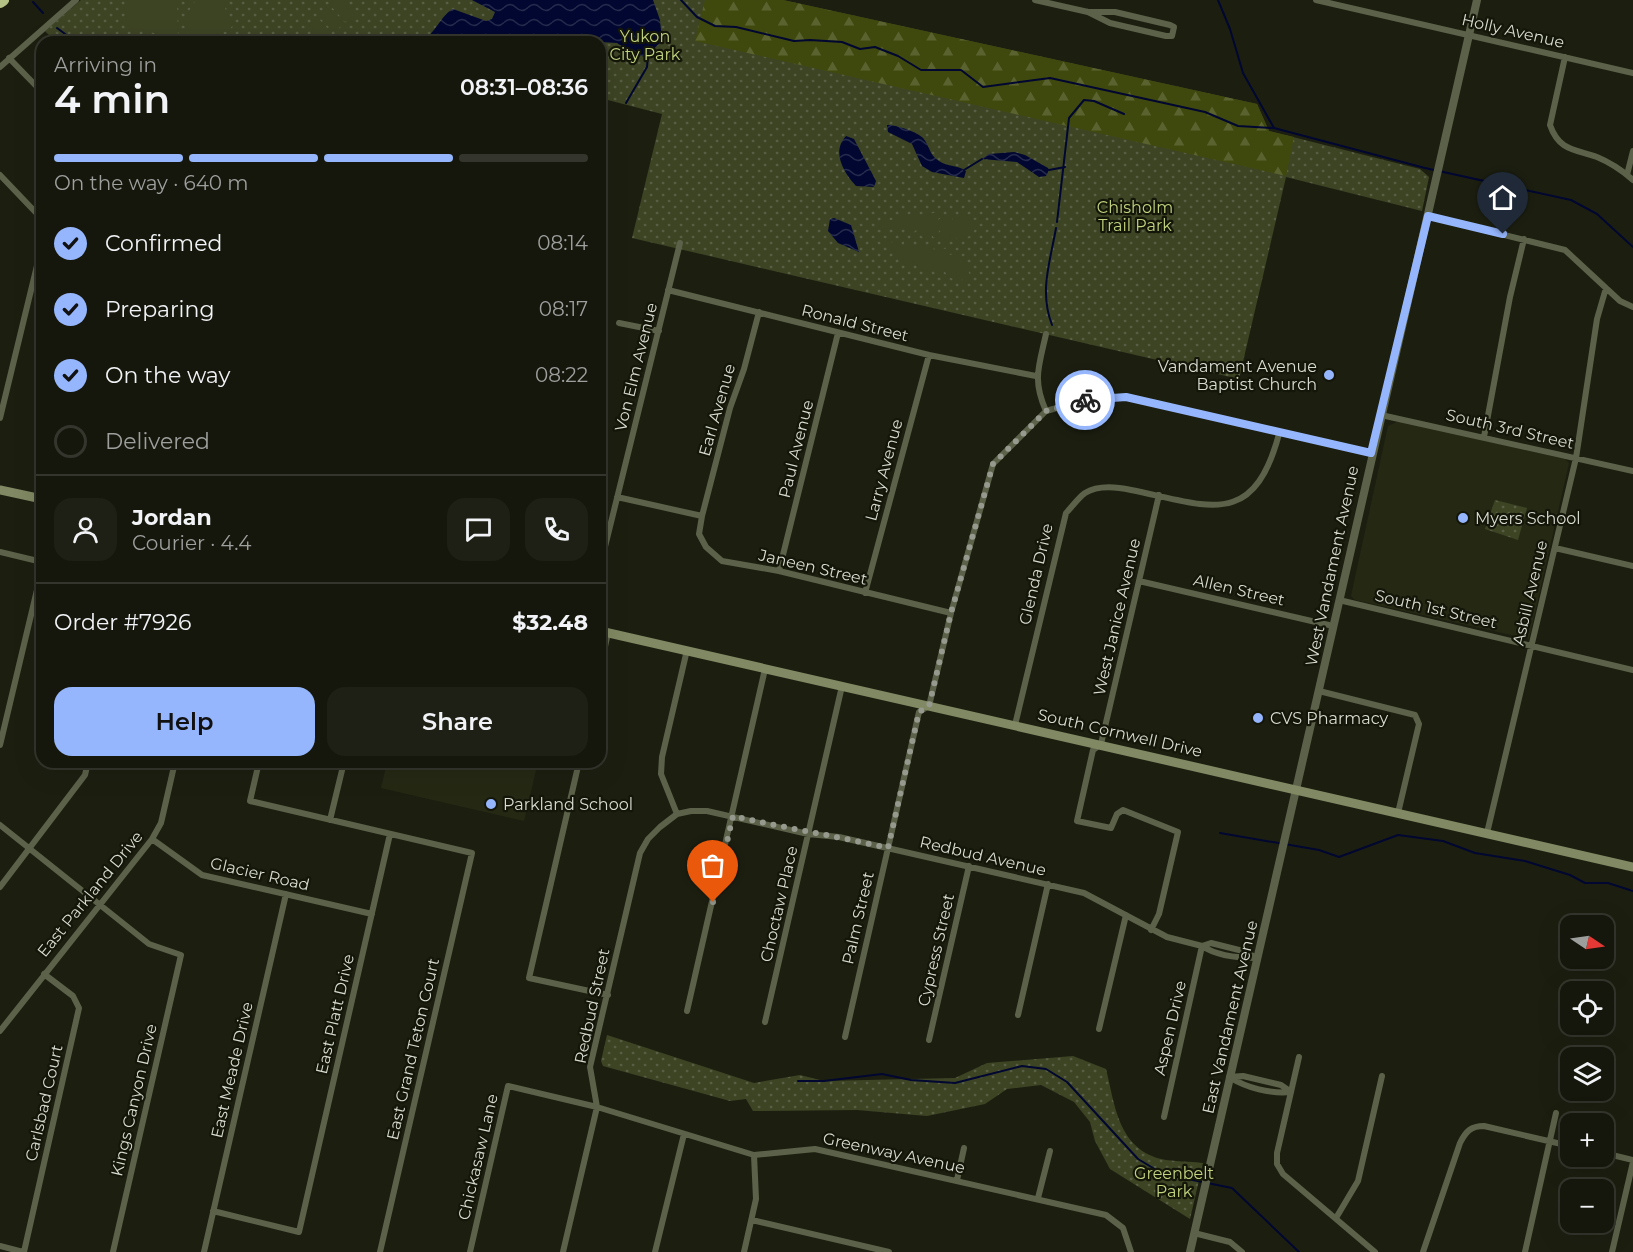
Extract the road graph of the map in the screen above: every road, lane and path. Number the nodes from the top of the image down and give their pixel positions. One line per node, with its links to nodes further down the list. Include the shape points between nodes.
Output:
1 (76, 0): 9 (street)
2 (1035, 0): 6 (street)
3 (1316, 0): 5 (street, Holly Avenue)
4 (1477, 0): 7 (street, West Vandament Avenue)
5 (1328, 1): 7 (street, Holly Avenue)
6 (1089, 12): 6 (street, via 1110,23 1172,36 1174,32 1170,24 1114,12)
7 (1468, 35): 8 (street, Holly Avenue); 18 (street, West Vandament Avenue)
8 (1565, 57): 11 (street, Holly Avenue); 15 (street, via 1550,125 1553,134 1568,150 1599,158)
9 (9, 58): 10 (street); 12 (street)
10 (0, 67)
11 (1633, 73)
12 (36, 86)
13 (1633, 151): 15 (street)
14 (0, 175): 17 (street)
15 (1627, 175): 16 (street)
16 (1633, 180)
17 (36, 213)
18 (1428, 216): 19 (street); 33 (street, West Vandament Avenue)
19 (1524, 239): 22 (street, via 1565,250); 36 (street)
20 (680, 243): 23 (street, Von Elm Avenue)
21 (36, 270): 34 (street)
22 (1606, 288): 24 (street); 38 (street, Asbill Avenue, via 1597,320)
23 (668, 290): 25 (street, Ronald Street); 27 (street, Von Elm Avenue)
24 (1633, 307)
25 (759, 312): 28 (street, Ronald Street); 44 (street, Earl Avenue)
26 (619, 323): 27 (street)
27 (658, 331): 42 (street, Von Elm Avenue)
28 (838, 333): 30 (street, Ronald Street); 50 (street, Paul Avenue)
29 (1047, 334): 31 (street)
30 (929, 355): 31 (street, Ronald Street); 52 (street, Larry Avenue)
31 (1036, 376): 32 (street, via 1037,391)
32 (1046, 411): 35 (street, via 1089,399 1126,397); 55 (street, Palm Street, via 993,464)
33 (1381, 415): 36 (street, South 3rd Street); 37 (street, West Vandament Avenue)
34 (0, 418)
35 (1279, 434): 37 (street); 41 (street, Glenda Drive, via 1271,464 1259,484 1244,496 1208,506)
36 (1484, 436): 38 (street, South 3rd Street)
37 (1371, 453): 54 (street, West Vandament Avenue)
38 (1576, 458): 39 (street, South 3rd Street); 46 (street, Asbill Avenue)
39 (1633, 471)
40 (0, 490): 43 (main road)
41 (1159, 495): 51 (street, West Janice Avenue); 65 (street, Glenda Drive, via 1113,486 1086,492 1066,513)
42 (617, 497): 44 (street); 45 (street, Von Elm Avenue)
43 (36, 498)
44 (702, 516): 50 (street, Janeen Street, via 699,534 706,547 722,561)
45 (606, 542)
46 (1555, 548): 49 (street); 58 (street, Asbill Avenue)
47 (0, 552): 48 (street)
48 (36, 561)
49 (1633, 566)
50 (780, 572): 52 (street, Janeen Street)
51 (1139, 581): 56 (street, Allen Street); 66 (street, West Janice Avenue)
52 (865, 593): 55 (street, Janeen Street)
53 (36, 594): 67 (street)
54 (1339, 600): 56 (street, West Vandament Avenue); 58 (street, South 1st Street)
55 (951, 613): 64 (street, Palm Street)
56 (1333, 626): 63 (street, West Vandament Avenue)
57 (606, 632): 59 (main road, South Cornwell Drive)
58 (1532, 646): 61 (street, South 1st Street); 79 (street, Asbill Avenue)
59 (687, 650): 60 (main road, South Cornwell Drive); 75 (street, via 661,765 665,788)
60 (765, 669): 62 (main road, South Cornwell Drive); 76 (street)
61 (1633, 670)
62 (842, 686): 64 (main road, South Cornwell Drive); 81 (street, Choctaw Place)
63 (1318, 691): 73 (street, West Vandament Avenue); 74 (street, via 1414,715 1419,724)
64 (929, 706): 65 (main road, South Cornwell Drive); 83 (street, Palm Street, via 919,712)
65 (1015, 725): 66 (main road, South Cornwell Drive)
66 (1101, 744): 73 (main road, South Cornwell Drive); 93 (street, West Janice Avenue, via 1093,750 1077,821 1111,828 1123,810 1178,832 1159,914)
67 (0, 745)
68 (87, 768): 84 (street)
69 (174, 768): 82 (street, East Parkland Drive, via 161,823)
70 (258, 768): 77 (street, via 250,801)
71 (343, 768): 77 (street)
72 (578, 768): 99 (street, via 529,978)
73 (1297, 788): 74 (main road, South Cornwell Drive); 97 (street, East Vandament Avenue)
74 (1398, 813): 79 (main road, South Cornwell Drive)
75 (677, 814): 76 (street, Redbud Avenue, via 707,811); 99 (street, Redbud Street, via 648,839 640,853)
76 (733, 816): 81 (street, Redbud Avenue); 100 (street)
77 (330, 820): 80 (street)
78 (0, 825): 84 (street)
79 (1487, 832): 86 (main road, South Cornwell Drive)
80 (390, 834): 91 (street, East Platt Drive); 132 (street, East Grand Teton Court, via 472,853)
81 (808, 834): 83 (street, Redbud Avenue); 102 (street, Choctaw Place)
82 (152, 839): 89 (street, Glacier Road, via 202,875); 90 (street, East Parkland Drive)
83 (888, 848): 85 (street, Redbud Avenue); 105 (street, Palm Street)
84 (30, 849): 88 (street); 90 (street)
85 (969, 866): 87 (street, Redbud Avenue); 106 (street, Cypress Street)
86 (1633, 867)
87 (1048, 884): 92 (street, Redbud Avenue, via 1084,893); 101 (street)
88 (0, 887)
89 (286, 894): 91 (street, Glacier Road); 124 (street, East Meade Drive)
90 (98, 905): 98 (street, East Parkland Drive); 130 (street, Kings Canyon Drive, via 149,944 181,955)
91 (372, 914): 124 (street, East Platt Drive, via 299,1232)
92 (1126, 915): 93 (street, Redbud Avenue); 103 (street)
93 (1151, 930): 94 (street, Redbud Avenue)
94 (1202, 946): 95 (street, Redbud Avenue, via 1211,943); 96 (street, Redbud Avenue); 113 (street, Aspen Drive)
95 (1227, 947): 96 (street); 97 (street, Redbud Avenue)
96 (1225, 954): 97 (street, Redbud Avenue)
97 (1257, 958): 108 (street, East Vandament Avenue)
98 (44, 974): 104 (street, East Parkland Drive); 129 (street, Carlsbad Court, via 73,996 79,1008)
99 (608, 994): 111 (street, Redbud Street, via 590,1067)
100 (687, 1011)
101 (1018, 1016)
102 (765, 1022)
103 (1099, 1029)
104 (0, 1031)
105 (844, 1037)
106 (929, 1040)
107 (1299, 1057): 110 (street)
108 (1229, 1077): 110 (street, via 1241,1085); 127 (street, East Vandament Avenue)
109 (1382, 1077): 125 (street, via 1358,1181)
110 (1291, 1092): 125 (street, via 1277,1164 1283,1174)
111 (597, 1107): 114 (street, Greenway Avenue); 133 (street, Chickasaw Lane, via 508,1086); 134 (street, Redbud Street)
112 (1556, 1113): 115 (street)
113 (1164, 1117)
114 (684, 1134): 119 (street, Greenway Avenue); 135 (street)
115 (1550, 1141): 116 (street); 142 (street, via 1484,1126 1466,1132); 143 (street)
116 (1560, 1144)
117 (964, 1148): 122 (street)
118 (1050, 1151): 123 (street)
119 (754, 1155): 122 (street, Greenway Avenue, via 815,1149); 126 (street, via 756,1199)
120 (1614, 1156): 121 (street)
121 (1633, 1161): 144 (street)
122 (957, 1180): 123 (street, Greenway Avenue)
123 (1038, 1198): 138 (street, Greenway Avenue, via 1106,1215 1123,1228)
124 (213, 1211): 131 (street, East Meade Drive)
125 (1336, 1218): 141 (street)
126 (752, 1220): 136 (street); 137 (street)
127 (1194, 1233): 139 (street, East Vandament Avenue); 140 (street, via 1230,1242)
128 (0, 1246): 129 (street)
129 (24, 1252)
130 (113, 1252)
131 (204, 1252)
132 (380, 1252)
133 (470, 1252)
134 (563, 1252)
135 (654, 1252)
136 (744, 1252)
137 (889, 1252)
138 (1131, 1252)
139 (1190, 1252)
140 (1242, 1252)
141 (1375, 1252)
142 (1423, 1252)
143 (1525, 1252)
144 (1612, 1252)

